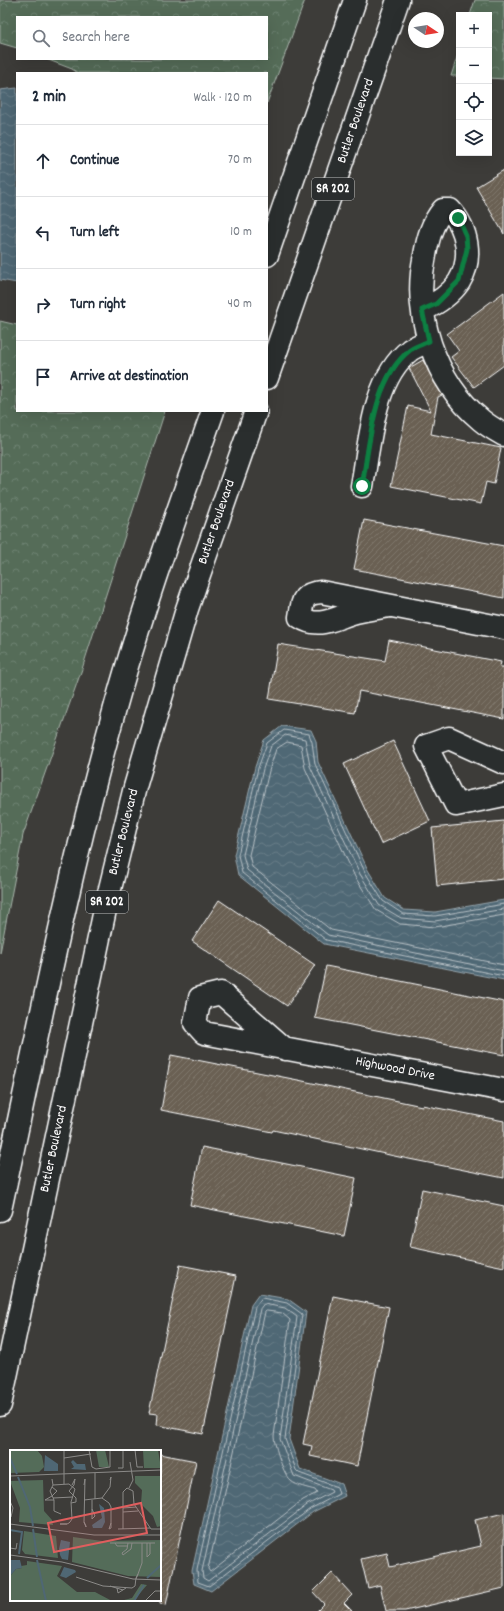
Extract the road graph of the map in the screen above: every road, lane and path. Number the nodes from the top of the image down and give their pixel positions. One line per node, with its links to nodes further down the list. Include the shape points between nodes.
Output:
1 (355, 0): 3 (main road, SR 202)
2 (398, 0): 6 (main road, Butler Boulevard / SR 202)
3 (268, 252)
4 (422, 310): 5 (main road)
5 (429, 341): 9 (main road, via 448,380 466,405 481,420); 10 (main road, via 411,350 399,361 386,381 378,402)
6 (268, 375)
7 (213, 412): 17 (main road, SR 202, via 148,600 106,741 66,898)
8 (256, 412): 18 (main road, Butler Boulevard / SR 202, via 185,617 134,787 106,905)
9 (504, 435)
10 (362, 486)
11 (390, 606): 12 (main road)
12 (504, 628)
13 (504, 763): 14 (main road, via 449,738 426,746 456,804)
14 (504, 795)
15 (285, 1049): 16 (main road, Highwood Drive)
16 (504, 1090)
17 (0, 1210)
18 (0, 1404)

